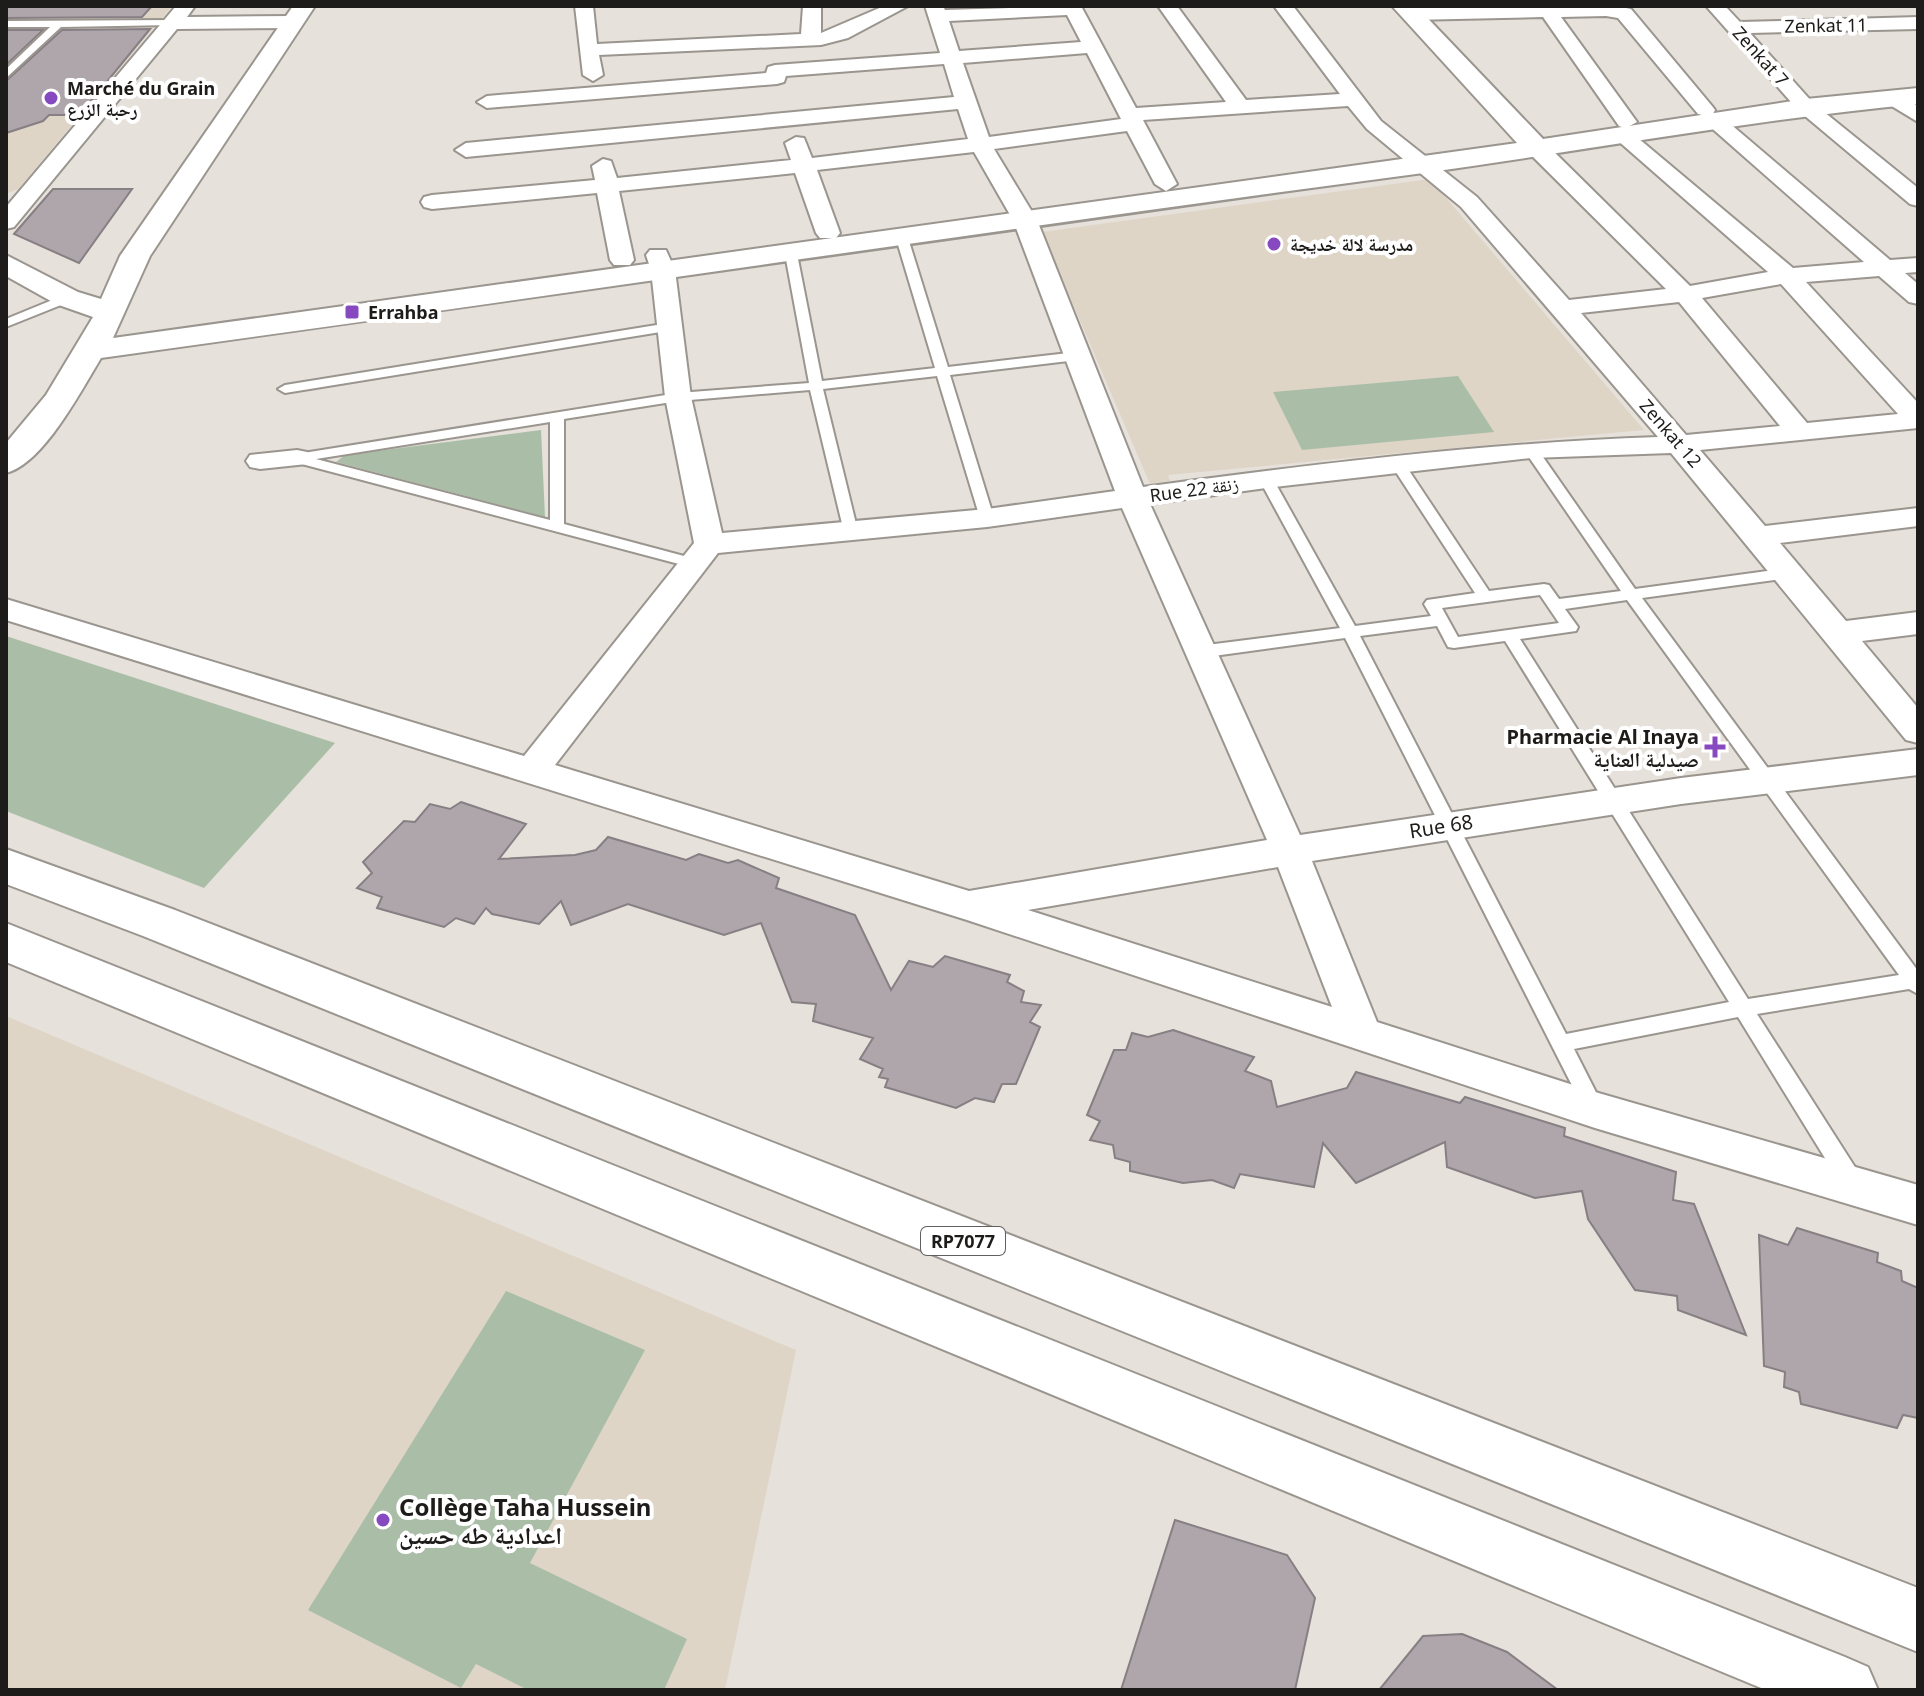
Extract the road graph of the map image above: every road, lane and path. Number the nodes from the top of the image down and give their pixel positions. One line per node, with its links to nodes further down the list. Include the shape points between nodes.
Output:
1 (186, 6): 14 (street)
2 (584, 6): 3 (street); 22 (street)
3 (599, 6)
4 (812, 6): 19 (street)
5 (899, 6): 19 (street, via 841,34)
6 (1167, 6): 32 (street)
7 (1283, 6): 28 (street, Zenkat 12)
8 (1715, 6): 18 (street, Zenkat 7)
9 (1072, 7): 12 (street); 21 (street)
10 (1556, 9): 11 (street); 33 (street, via 1624,13); 38 (street)
11 (1407, 10): 39 (street)
12 (936, 11): 23 (street)
13 (298, 14): 14 (street); 65 (street, via 135,256)
14 (171, 23): 17 (lane); 49 (street)
15 (1918, 23): 18 (street, Zenkat 11)
16 (6, 24): 17 (lane)
17 (58, 24): 24 (lane)
18 (1734, 28): 31 (street, Zenkat 7)
19 (810, 40): 20 (street)
20 (765, 42): 22 (street); 25 (street)
21 (1094, 47): 23 (street); 37 (street)
22 (590, 50): 34 (street)
23 (952, 56): 25 (street); 30 (street)
24 (6, 75)
25 (776, 75): 34 (street); 35 (street)
26 (1918, 85): 31 (street)
27 (1905, 97): 31 (street); 36 (street)
28 (1353, 99): 32 (street); 42 (street, Zenkat 12)
29 (487, 102): 34 (street)
30 (965, 102): 35 (street); 40 (street)
31 (1802, 103): 33 (street); 46 (street, Zenkat 7)
32 (1239, 106): 37 (street)
33 (1709, 115): 38 (street); 57 (street)
34 (597, 116): 35 (street); 41 (street); 45 (street)
35 (788, 116): 43 (street)
36 (1918, 116)
37 (1131, 120): 40 (street); 44 (street)
38 (1625, 128): 39 (street); 58 (street)
39 (1530, 141): 42 (street); 59 (street)
40 (981, 146): 43 (street); 48 (street)
41 (466, 150)
42 (1414, 159): 44 (street); 48 (street, via 1175,196); 62 (street, Zenkat 12, via 1469,202)
43 (802, 166): 45 (street); 50 (street)
44 (1166, 184): 48 (street)
45 (605, 187): 47 (street); 53 (street)
46 (1918, 199)
47 (432, 202)
48 (1021, 212): 50 (street); 51 (street); 66 (street)
49 (6, 222)
50 (828, 233): 54 (street)
51 (902, 238): 52 (street); 67 (lane)
52 (791, 254): 54 (street); 68 (lane)
53 (622, 260): 54 (street); 65 (street)
54 (661, 263): 64 (street); 65 (street)
55 (6, 264): 61 (street)
56 (1918, 265): 57 (street)
57 (1884, 267): 58 (street); 60 (street)
58 (1787, 276): 59 (street); 72 (street)
59 (1685, 294): 62 (street); 73 (street)
60 (1918, 297)
61 (67, 298): 63 (lane); 65 (street)
62 (1563, 308): 74 (street, Zenkat 12)
63 (6, 323)
64 (669, 327): 69 (lane); 70 (street)
65 (101, 330): 78 (street, via 37,431)
66 (1077, 356): 67 (lane); 81 (street)
67 (940, 371): 68 (lane); 83 (lane)
68 (816, 386): 70 (lane); 85 (lane)
69 (285, 389)
70 (678, 397): 71 (lane); 87 (street)
71 (557, 419): 76 (lane); 84 (lane)
72 (1918, 419): 73 (street, Rue 22 زنقة)
73 (1801, 433): 74 (street, Rue 22 زنقة)
74 (1681, 444): 75 (street, Rue 22 زنقة); 86 (street, Zenkat 12)
75 (1531, 450): 79 (street, Rue 22 زنقة); 89 (lane)
76 (297, 458): 77 (street); 84 (lane)
77 (260, 461)
78 (6, 463)
79 (1399, 466): 80 (street, Rue 22 زنقة); 90 (lane)
80 (1266, 479): 81 (street, Rue 22 زنقة); 95 (lane)
81 (1132, 497): 83 (street, Rue 22 زنقة); 98 (street)
82 (1918, 517): 86 (street)
83 (987, 518): 85 (street, Rue 22 زنقة)
84 (557, 527): 87 (lane)
85 (851, 532): 87 (street, Rue 22 زنقة)
86 (1758, 536): 88 (street, Zenkat 12)
87 (702, 554): 101 (street)
88 (1789, 573): 89 (lane); 96 (street, Zenkat 12)
89 (1630, 593): 91 (lane); 102 (lane)
90 (1485, 597): 91 (lane, via 1544,589); 93 (lane, via 1432,604)
91 (1554, 605): 97 (lane, via 1570,627)
92 (6, 609): 101 (street)
93 (1442, 620): 95 (lane); 97 (lane, via 1454,643)
94 (1918, 623): 96 (street)
95 (1350, 632): 98 (lane); 104 (lane)
96 (1836, 633): 99 (street, Zenkat 12)
97 (1509, 635): 103 (lane)
98 (1199, 652): 105 (street)
99 (1918, 731)
100 (1918, 762): 102 (street, Rue 68)
101 (532, 770): 107 (street)
102 (1768, 778): 103 (street, Rue 68); 109 (lane)
103 (1611, 801): 104 (street, Rue 68); 110 (lane)
104 (1447, 824): 105 (street, Rue 68); 112 (lane)
105 (1289, 850): 107 (street, Rue 68); 111 (street)
106 (6, 866): 116 (street, RP7077)
107 (967, 905): 111 (street)
108 (6, 942): 117 (street)
109 (1917, 982): 110 (lane)
110 (1742, 1008): 112 (lane); 114 (lane)
111 (1361, 1031): 113 (street)
112 (1562, 1043): 113 (lane)
113 (1595, 1110): 114 (street)
114 (1855, 1186): 115 (street)
115 (1918, 1205)
116 (1918, 1620)
117 (1845, 1690)

